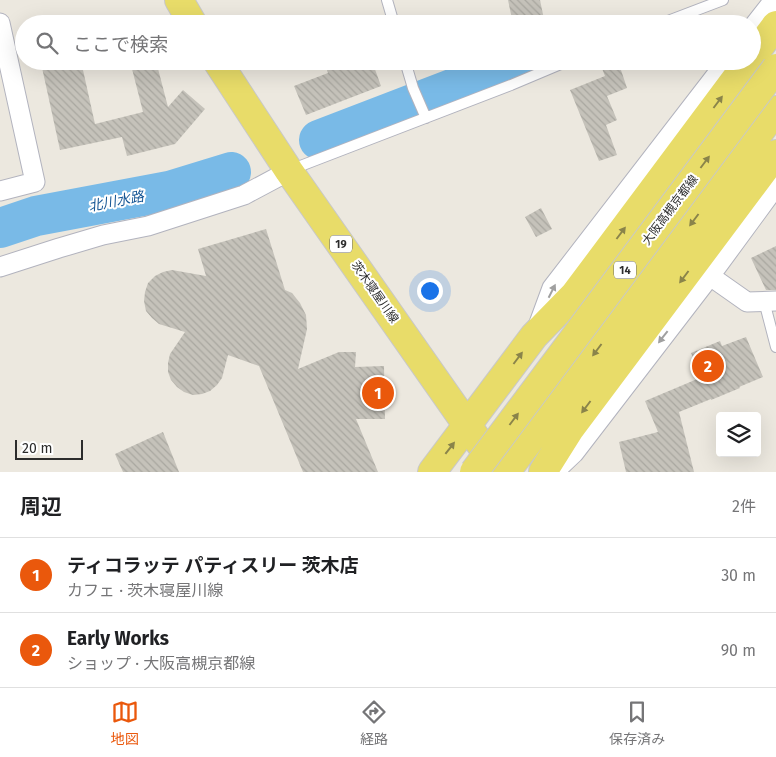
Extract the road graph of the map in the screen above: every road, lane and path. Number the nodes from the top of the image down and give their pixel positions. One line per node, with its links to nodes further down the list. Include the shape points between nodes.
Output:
1 (179, 0): 5 (main road)
2 (387, 0): 6 (lane)
3 (723, 0): 7 (lane)
4 (774, 0): 8 (street)
5 (188, 15)
6 (391, 15)
7 (684, 15)
8 (761, 17)
9 (0, 23): 12 (street)
10 (776, 25): 11 (main road)
11 (761, 45)
12 (5, 68): 24 (street, via 35,182)
13 (776, 68): 32 (main road, 大阪高槻京都線 / 14, one-way to 13, bridge)
14 (223, 70): 22 (main road, 茨木寝屋川線 / 19)
15 (408, 70): 20 (lane)
16 (546, 70): 20 (lane)
17 (720, 70): 28 (street, one-way to 17, via 552,288)
18 (742, 70): 28 (main road, 14, one-way to 18, via 575,294)
19 (776, 110): 34 (main road, 大阪高槻京都線 / 14, one-way to 34)
20 (424, 113): 22 (lane)
21 (776, 154): 35 (main road, one-way to 35, via 570,429)
22 (289, 170): 25 (street, via 244,195 148,226 103,235); 30 (main road, 茨木寝屋川線 / 19)
23 (776, 186): 26 (street)
24 (0, 192)
25 (0, 267)
26 (710, 276): 27 (street, via 747,302); 36 (street, one-way to 36, via 574,452)
27 (770, 301): 29 (lane)
28 (534, 336): 30 (main road, 14, one-way to 28)
29 (776, 346)
30 (468, 425): 31 (main road, one-way to 30); 33 (main road, 茨木寝屋川線 / 19)
31 (432, 472)
32 (474, 472)
33 (500, 472)
34 (506, 472)
35 (543, 472)
36 (554, 472)

